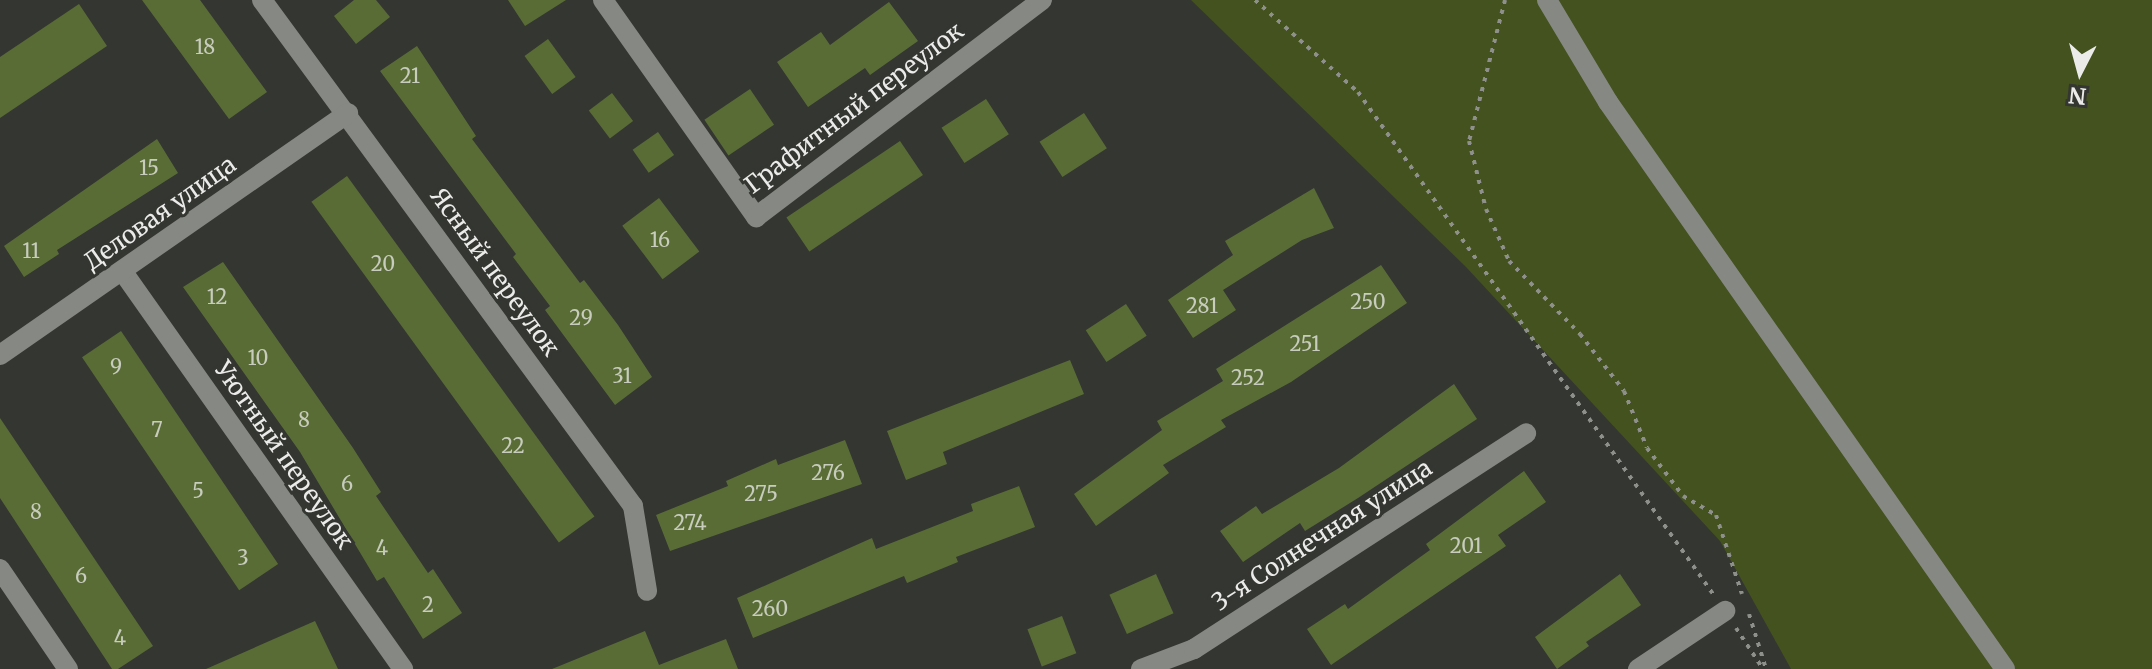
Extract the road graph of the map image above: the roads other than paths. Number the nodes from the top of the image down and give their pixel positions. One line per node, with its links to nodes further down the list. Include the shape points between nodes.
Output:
1 (262, 0): 5 (street, Ясный переулок)
2 (603, 0): 3 (street, Графитный переулок, via 756,217)
3 (1042, 0)
4 (1547, 0): 16 (street, via 1608,102)
5 (348, 113): 6 (street, Деловая улица); 10 (street, Ясный переулок, via 633,506)
6 (123, 272): 7 (street, Деловая улица); 13 (street, Уютный переулок)
7 (0, 355)
8 (1526, 433): 14 (street, 3-я Солнечная улица, via 1194,649)
9 (0, 569): 12 (street)
10 (647, 591)
11 (1725, 611): 15 (street)
12 (68, 669)
13 (403, 669)
14 (1141, 669)
15 (1638, 669)
16 (2005, 669)

